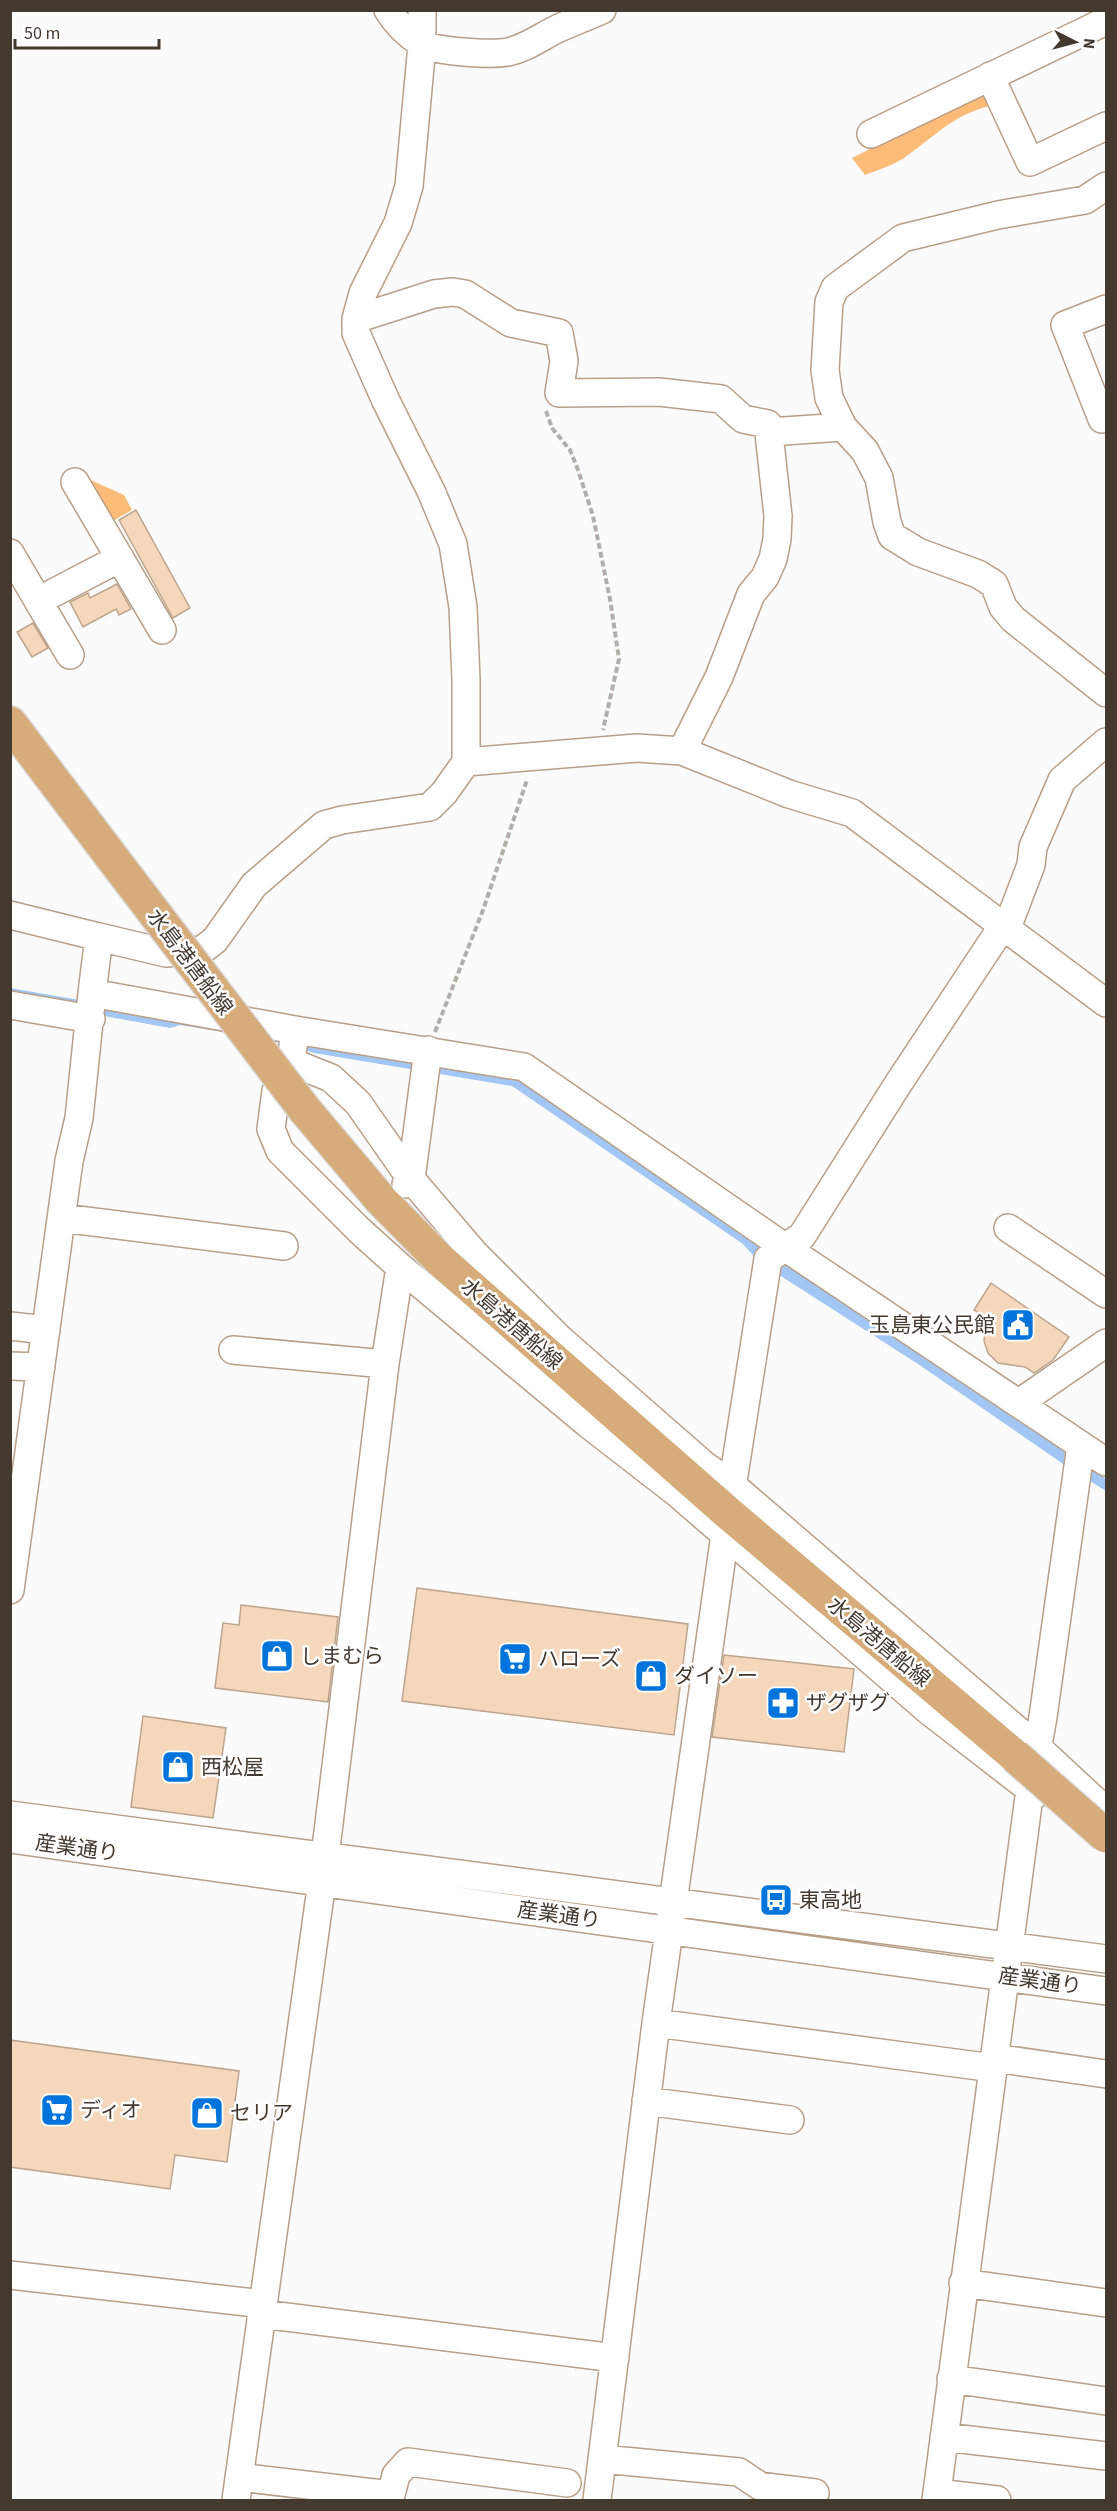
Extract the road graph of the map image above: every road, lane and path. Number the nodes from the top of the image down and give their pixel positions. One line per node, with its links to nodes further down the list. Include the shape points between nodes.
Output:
1 (388, 10): 5 (street, via 396,23)
2 (422, 10): 5 (street)
3 (602, 10): 5 (street, via 507,52 491,54)
4 (1107, 21): 6 (street)
5 (422, 45): 11 (street, via 409,186 398,223 363,293)
6 (990, 76): 7 (street, via 1030,162); 8 (street)
7 (1107, 126)
8 (871, 134)
9 (1107, 186): 14 (street, via 1085,200 998,215 903,238 835,288 829,302 825,370 829,398)
10 (1107, 309): 13 (street, via 1065,325 1102,419)
11 (356, 319): 12 (street, via 444,291 465,294 511,323 559,333 564,361); 28 (street, via 356,333 453,544 463,607)
12 (559, 393): 15 (street, via 658,392 721,399 743,418 768,424); 25 (path, via 545,408 552,428 570,450 593,516 619,659)
13 (1107, 417)
14 (843, 427): 15 (street); 22 (street, via 865,451 879,478 892,536 918,552 978,574 994,584 1003,607 1013,619)
15 (769, 432): 26 (street, via 778,516 772,559 765,577 751,594 719,677)
16 (75, 482): 18 (street)
17 (10, 554): 19 (street)
18 (120, 558): 19 (street); 20 (street)
19 (38, 601): 21 (street)
20 (162, 630)
21 (70, 655)
22 (1107, 693)
23 (10, 723): 57 (main road, 水島港唐船線, bridge, via 304,1110 381,1200 439,1259)
24 (1107, 742): 30 (street, via 1062,780 1033,848 1031,865 1010,920)
25 (598, 751): 26 (street); 27 (street)
26 (682, 751): 30 (street, via 789,794 852,813)
27 (535, 756): 28 (street); 37 (path, via 483,910)
28 (466, 762): 31 (street, via 430,807 324,825 254,885 215,939 202,950 166,953)
29 (10, 915): 31 (street)
30 (1002, 927): 33 (street); 43 (street, via 802,1236)
31 (99, 937): 32 (street)
32 (92, 993): 35 (street); 36 (street)
33 (1107, 1003)
34 (10, 1005): 35 (street)
35 (91, 1019): 40 (street)
36 (295, 1030): 37 (street); 38 (street)
37 (428, 1050): 39 (street); 43 (street, via 524,1067)
38 (291, 1062): 39 (street, via 331,1078 358,1103); 44 (street, via 276,1091 272,1129 280,1151 366,1223)
39 (404, 1186): 57 (street, via 560,1339 704,1465)
40 (62, 1218): 42 (street); 47 (street)
41 (1008, 1228): 45 (street)
42 (284, 1246)
43 (783, 1246): 53 (street); 57 (street, via 768,1259)
44 (400, 1267): 50 (street); 57 (street, via 588,1424 677,1492)
45 (1107, 1294)
46 (10, 1326): 47 (street)
47 (46, 1330): 52 (street)
48 (233, 1350): 50 (street)
49 (1101, 1355): 53 (street)
50 (385, 1364): 66 (street)
51 (10, 1366): 52 (street)
52 (40, 1367): 56 (street)
53 (1019, 1403): 54 (street)
54 (1081, 1445): 55 (street); 59 (street, via 1043,1717)
55 (1107, 1462)
56 (17, 1493): 58 (street)
57 (728, 1512): 59 (main road, 水島港唐船線); 60 (street, via 929,1712); 67 (street)
58 (10, 1590)
59 (1026, 1751): 60 (street); 61 (street); 63 (main road, 水島港唐船線, bridge)
60 (1030, 1789): 65 (street); 69 (street)
61 (1107, 1811)
62 (10, 1815): 66 (street, 産業通り)
63 (1107, 1836)
64 (10, 1839): 66 (street, 産業通り)
65 (1107, 1855)
66 (323, 1868): 67 (street, 産業通り); 68 (street, 産業通り); 81 (street)
67 (673, 1903): 68 (street); 69 (street, 産業通り)
68 (669, 1930): 71 (street, 産業通り); 73 (street)
69 (1011, 1946): 70 (street, 産業通り); 71 (street)
70 (1107, 1959)
71 (1006, 1976): 72 (street, 産業通り); 74 (street)
72 (1107, 1991)
73 (656, 2023): 74 (street); 76 (street)
74 (994, 2063): 75 (street); 79 (street)
75 (1107, 2074)
76 (646, 2101): 77 (street); 82 (street)
77 (790, 2120)
78 (10, 2275): 81 (street)
79 (963, 2283): 80 (street); 83 (street)
80 (1107, 2303)
81 (262, 2309): 82 (street); 89 (street)
82 (615, 2358): 87 (street)
83 (951, 2379): 84 (street); 85 (street)
84 (1107, 2401)
85 (944, 2437): 86 (street); 91 (street)
86 (1107, 2456)
87 (602, 2459): 90 (street, via 739,2472 760,2486); 92 (street)
88 (567, 2483): 89 (street, via 408,2462 396,2475 391,2495)
89 (237, 2489)
90 (815, 2493)
91 (937, 2497): 93 (street)
92 (597, 2500)
93 (997, 2500)

